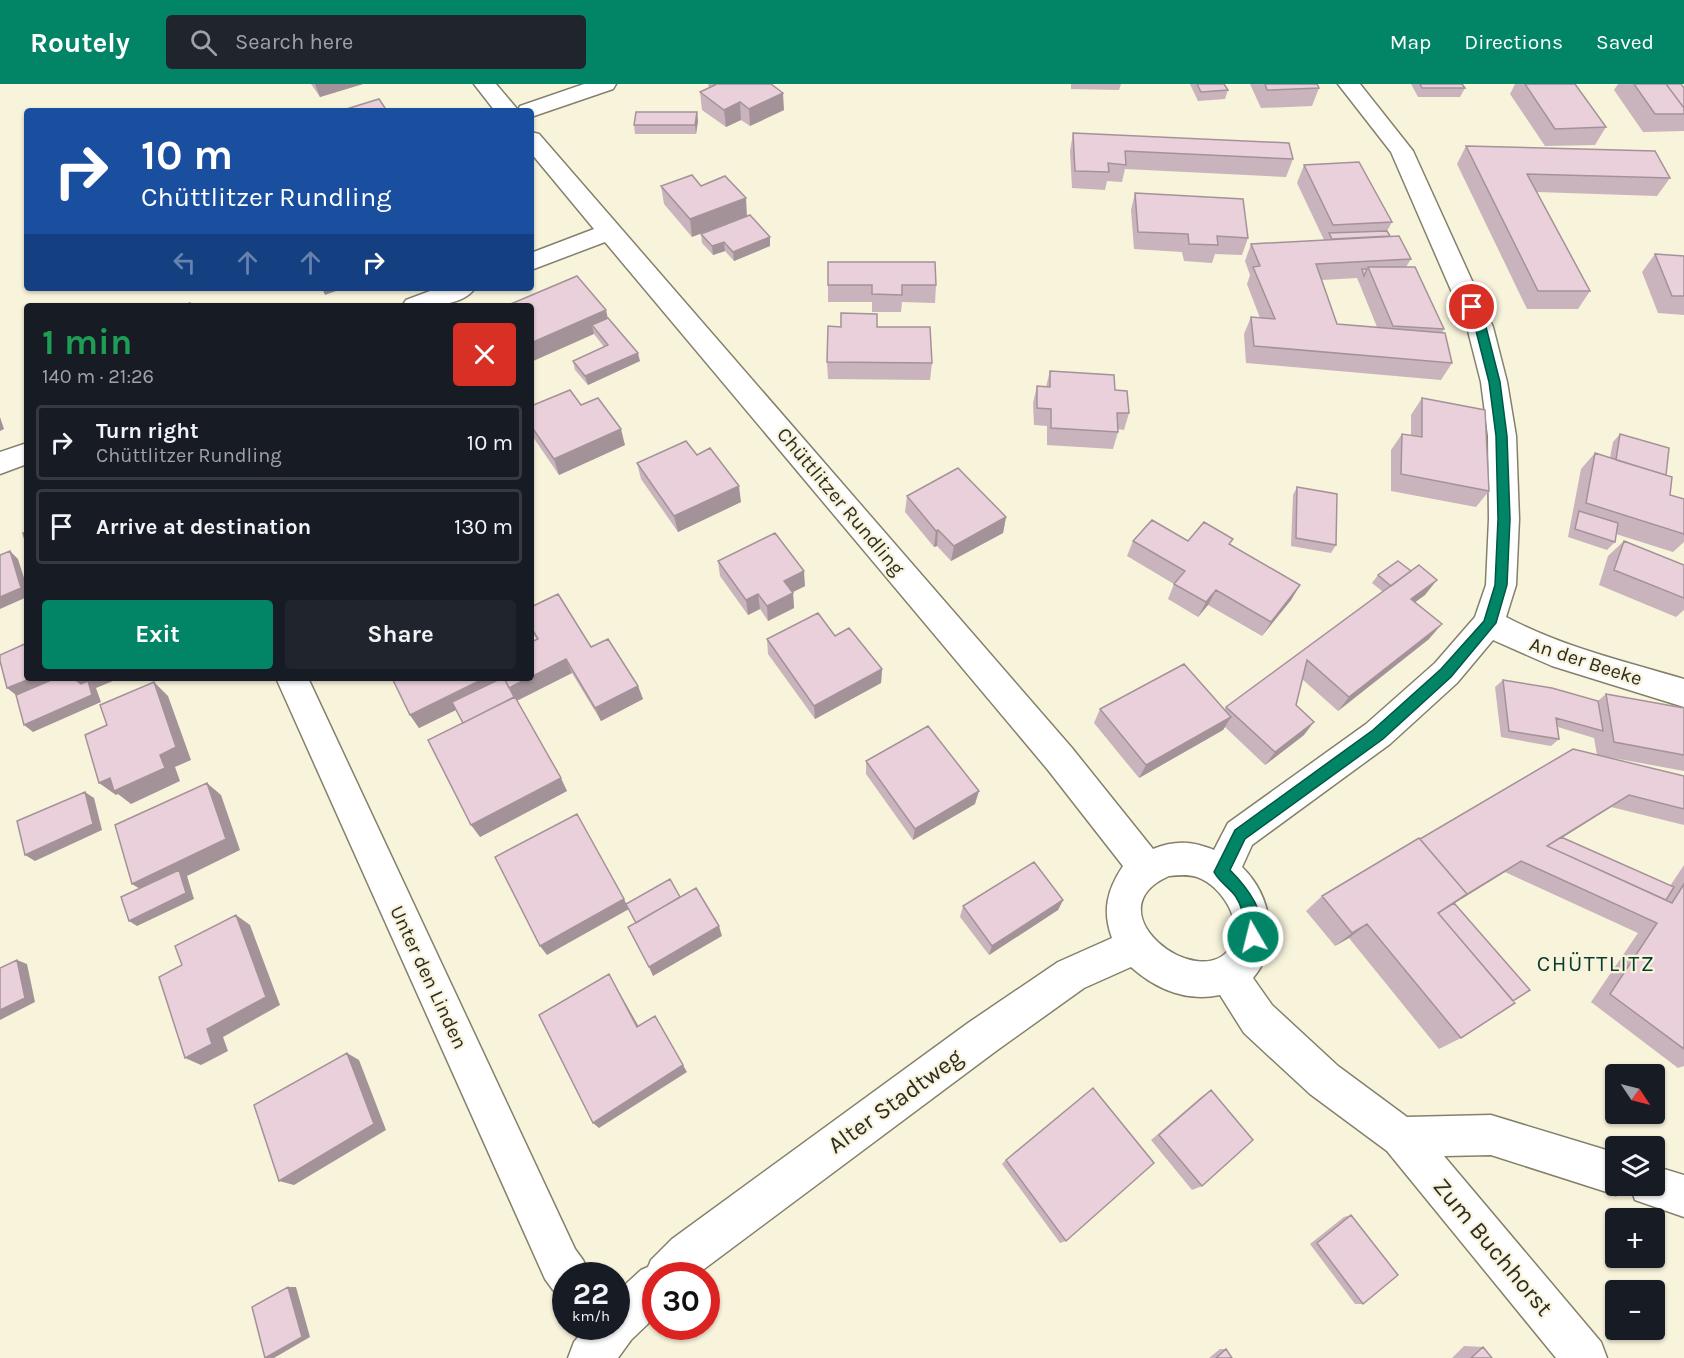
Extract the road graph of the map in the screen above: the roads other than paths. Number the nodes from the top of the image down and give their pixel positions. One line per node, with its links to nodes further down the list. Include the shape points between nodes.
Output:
1 (485, 84): 4 (street)
2 (605, 84): 5 (street)
3 (1349, 84): 13 (street, via 1402,151 1480,327 1494,382 1502,448 1501,585)
4 (505, 108)
5 (534, 109)
6 (534, 142): 7 (street, Chüttlitzer Rundling)
7 (611, 231): 8 (street); 16 (street, Chüttlitzer Rundling, via 1060,759)
8 (534, 261)
9 (454, 291): 10 (street)
10 (423, 303)
11 (24, 454): 12 (street)
12 (0, 463)
13 (1490, 623): 15 (street, An der Beeke, via 1563,657); 17 (street, via 1446,673 1378,734 1240,834)
14 (293, 681): 24 (street, Unter den Linden)
15 (1684, 693)
16 (1146, 868): 17 (street, via 1169,859 1196,860); 18 (street, via 1126,894 1127,929)
17 (1221, 872): 19 (street, via 1240,890 1252,913 1253,937 1245,959)
18 (1136, 946): 19 (street, via 1155,966 1178,978 1205,981); 25 (street, Alter Stadtweg, via 1071,975)
19 (1228, 974): 20 (street, Zum Buchhorst, via 1257,1019 1324,1080)
20 (1401, 1137): 21 (street, via 1491,1135); 28 (street, Zum Buchhorst)
21 (1605, 1171)
22 (1665, 1190): 23 (street)
23 (1684, 1196)
24 (559, 1262)
25 (679, 1262)
26 (642, 1299): 27 (street)
27 (630, 1310)
28 (1585, 1358)

